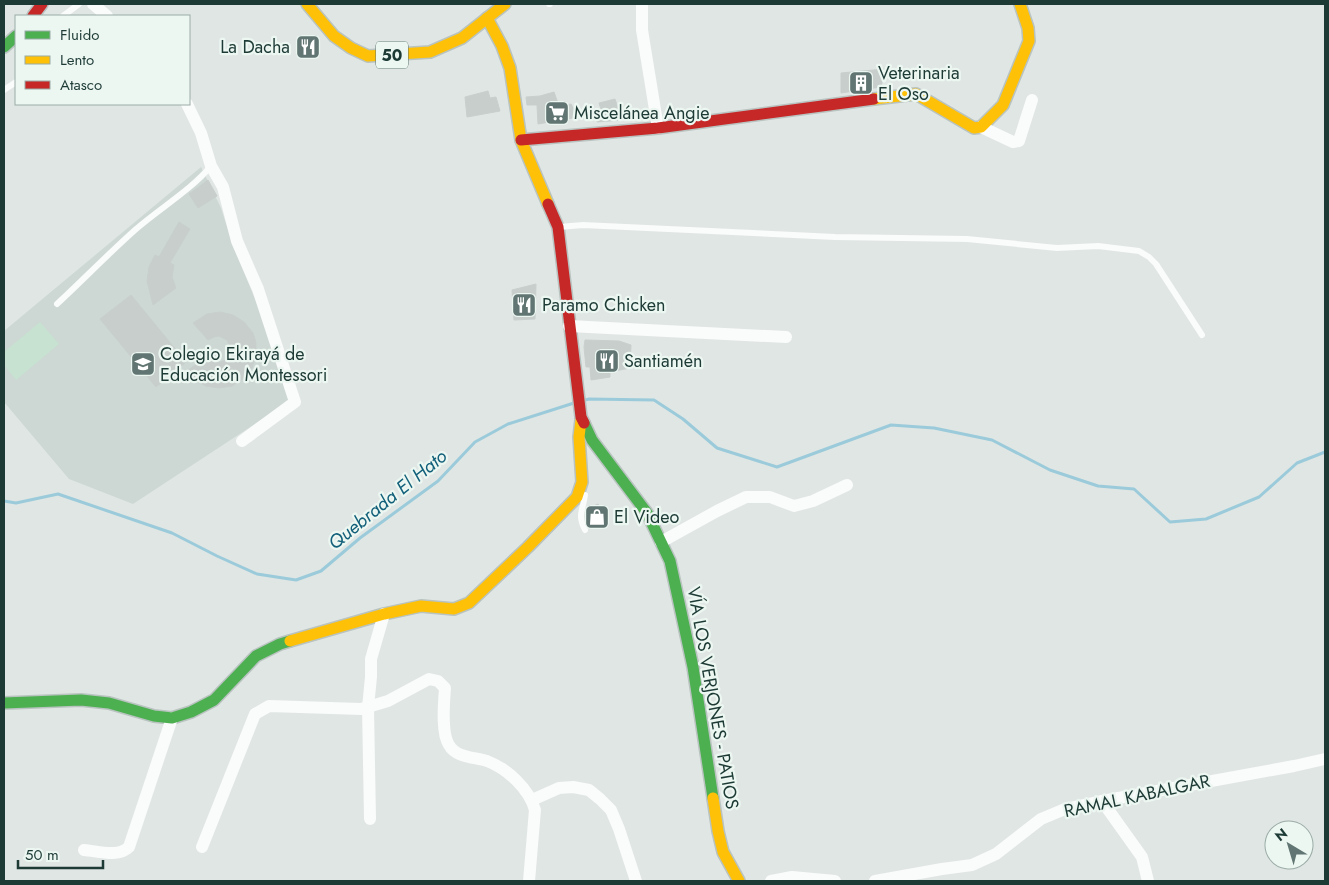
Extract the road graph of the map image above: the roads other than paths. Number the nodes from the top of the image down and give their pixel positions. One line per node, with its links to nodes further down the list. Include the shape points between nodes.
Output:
1 (42, 4): 9 (street)
2 (79, 4): 10 (lane)
3 (93, 4): 11 (street)
4 (307, 4): 8 (street, 50)
5 (505, 4): 12 (street, 50)
6 (642, 4): 20 (street, via 642,30)
7 (1020, 4): 19 (street, via 1029,41 1003,104)
8 (316, 9): 12 (street, 50, via 334,36 368,56 430,52 462,38)
9 (34, 15)
10 (64, 15)
11 (106, 15)
12 (487, 18): 21 (street, VÍA LOS VERJONES - PATIOS, via 510,68)
13 (15, 37): 14 (street)
14 (4, 47)
15 (15, 83): 16 (lane)
16 (4, 90)
17 (1032, 100): 19 (street, via 1016,143)
18 (187, 105): 22 (street, via 201,133)
19 (981, 127): 20 (street, via 974,128 916,94)
20 (658, 128): 21 (street)
21 (522, 140): 23 (street, VÍA LOS VERJONES - PATIOS)
22 (211, 166): 24 (lane, via 203,176 136,229); 29 (street, via 223,187 237,241 258,289 296,402)
23 (558, 227): 25 (street, VÍA LOS VERJONES - PATIOS); 26 (lane, via 583,225 835,237 967,239 1057,248 1098,246 1139,250 1156,264)
24 (57, 304)
25 (569, 326): 27 (street); 28 (street, VÍA LOS VERJONES - PATIOS)
26 (1202, 335)
27 (786, 337)
28 (580, 407): 30 (street); 33 (street, VÍA LOS VERJONES - PATIOS, via 592,440 647,513)
29 (242, 441)
30 (582, 482): 32 (lane, via 586,496 580,516); 34 (street, via 577,497 468,603 454,609 421,606)
31 (848, 485): 33 (street, via 794,506 770,497 746,497)
32 (585, 530)
33 (661, 542): 46 (street, VÍA LOS VERJONES - PATIOS, via 670,561 693,667 718,831 723,852)
34 (384, 614): 36 (street, via 371,659); 37 (street, via 280,644 256,656 214,700)
35 (4, 703): 37 (street, via 80,700 109,703)
36 (368, 707): 39 (street, via 388,701 429,679 438,681 445,688 445,736 449,747 459,754 488,761 509,774); 41 (street); 42 (street, via 269,706 255,714)
37 (172, 718): 43 (street, via 129,847 118,854)
38 (1325, 759): 40 (street, RAMAL KABALGAR)
39 (532, 800): 44 (street); 45 (street, via 559,788 588,790 611,810)
40 (1102, 801): 49 (street, RAMAL KABALGAR, via 1065,809 1041,819 996,854 972,865); 50 (street, via 1142,858)
41 (370, 819)
42 (202, 846)
43 (84, 850)
44 (528, 881)
45 (636, 881)
46 (738, 881)
47 (771, 881): 48 (street, via 792,877)
48 (835, 881)
49 (875, 881)
50 (1148, 881)

